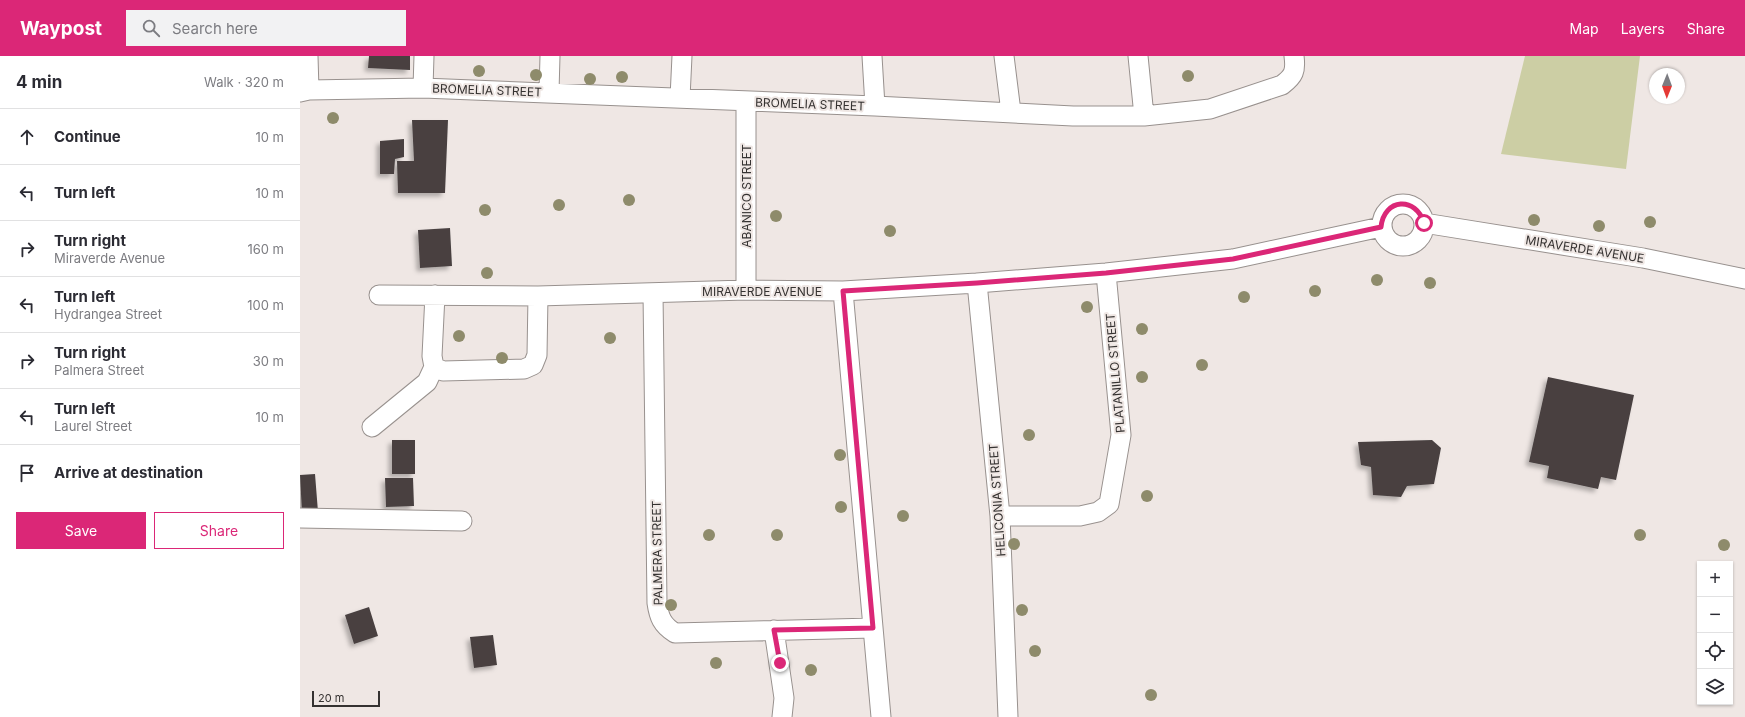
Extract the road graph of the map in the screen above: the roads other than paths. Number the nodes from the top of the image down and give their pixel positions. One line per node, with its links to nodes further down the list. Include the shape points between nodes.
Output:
1 (308, 56): 10 (street)
2 (424, 56): 9 (street)
3 (550, 56): 11 (street)
4 (682, 56): 12 (street)
5 (872, 56): 14 (street)
6 (1004, 56): 15 (street)
7 (1138, 56): 16 (street)
8 (1294, 56): 16 (street, BROMELIA STREET, via 1295,68 1291,78 1282,85 1210,109)
9 (423, 88): 10 (street, BROMELIA STREET); 11 (street, BROMELIA STREET)
10 (304, 91)
11 (549, 92): 12 (street, BROMELIA STREET)
12 (680, 98): 13 (street, BROMELIA STREET)
13 (746, 102): 14 (street, BROMELIA STREET); 22 (street, ABANICO STREET)
14 (875, 106): 15 (street, BROMELIA STREET)
15 (1011, 112): 16 (street, BROMELIA STREET, via 1074,116)
16 (1144, 116)
17 (1424, 223): 18 (street, via 1422,215 1416,209 1401,204 1386,211); 18 (street, via 1419,240 1404,247 1388,242); 20 (street, MIRAVERDE AVENUE, via 1643,258)
18 (1381, 227): 19 (street, MIRAVERDE AVENUE, via 1233,259)
19 (1106, 273): 21 (street, MIRAVERDE AVENUE); 30 (street, PLATANILLO STREET, via 1121,435 1108,504 1098,512 1080,516)
20 (1745, 279)
21 (977, 283): 23 (street, MIRAVERDE AVENUE); 30 (street, HELICONIA STREET)
22 (746, 290): 23 (street, MIRAVERDE AVENUE); 24 (street, MIRAVERDE AVENUE)
23 (843, 291): 33 (street)
24 (653, 293): 27 (street, MIRAVERDE AVENUE); 34 (street, PALMERA STREET, via 659,616 666,627 675,633)
25 (379, 295): 26 (street, MIRAVERDE AVENUE)
26 (435, 295): 27 (street, MIRAVERDE AVENUE); 28 (street, via 432,356)
27 (538, 296): 28 (street, via 537,354 533,365 524,369 443,371)
28 (434, 367): 29 (street, via 427,382)
29 (372, 428)
30 (1000, 516): 37 (street, HELICONIA STREET)
31 (300, 518): 32 (street)
32 (462, 521)
33 (873, 628): 34 (street, PALMERA STREET); 36 (street)
34 (774, 630): 35 (street, via 784,698)
35 (782, 717)
36 (880, 717)
37 (1008, 717)

